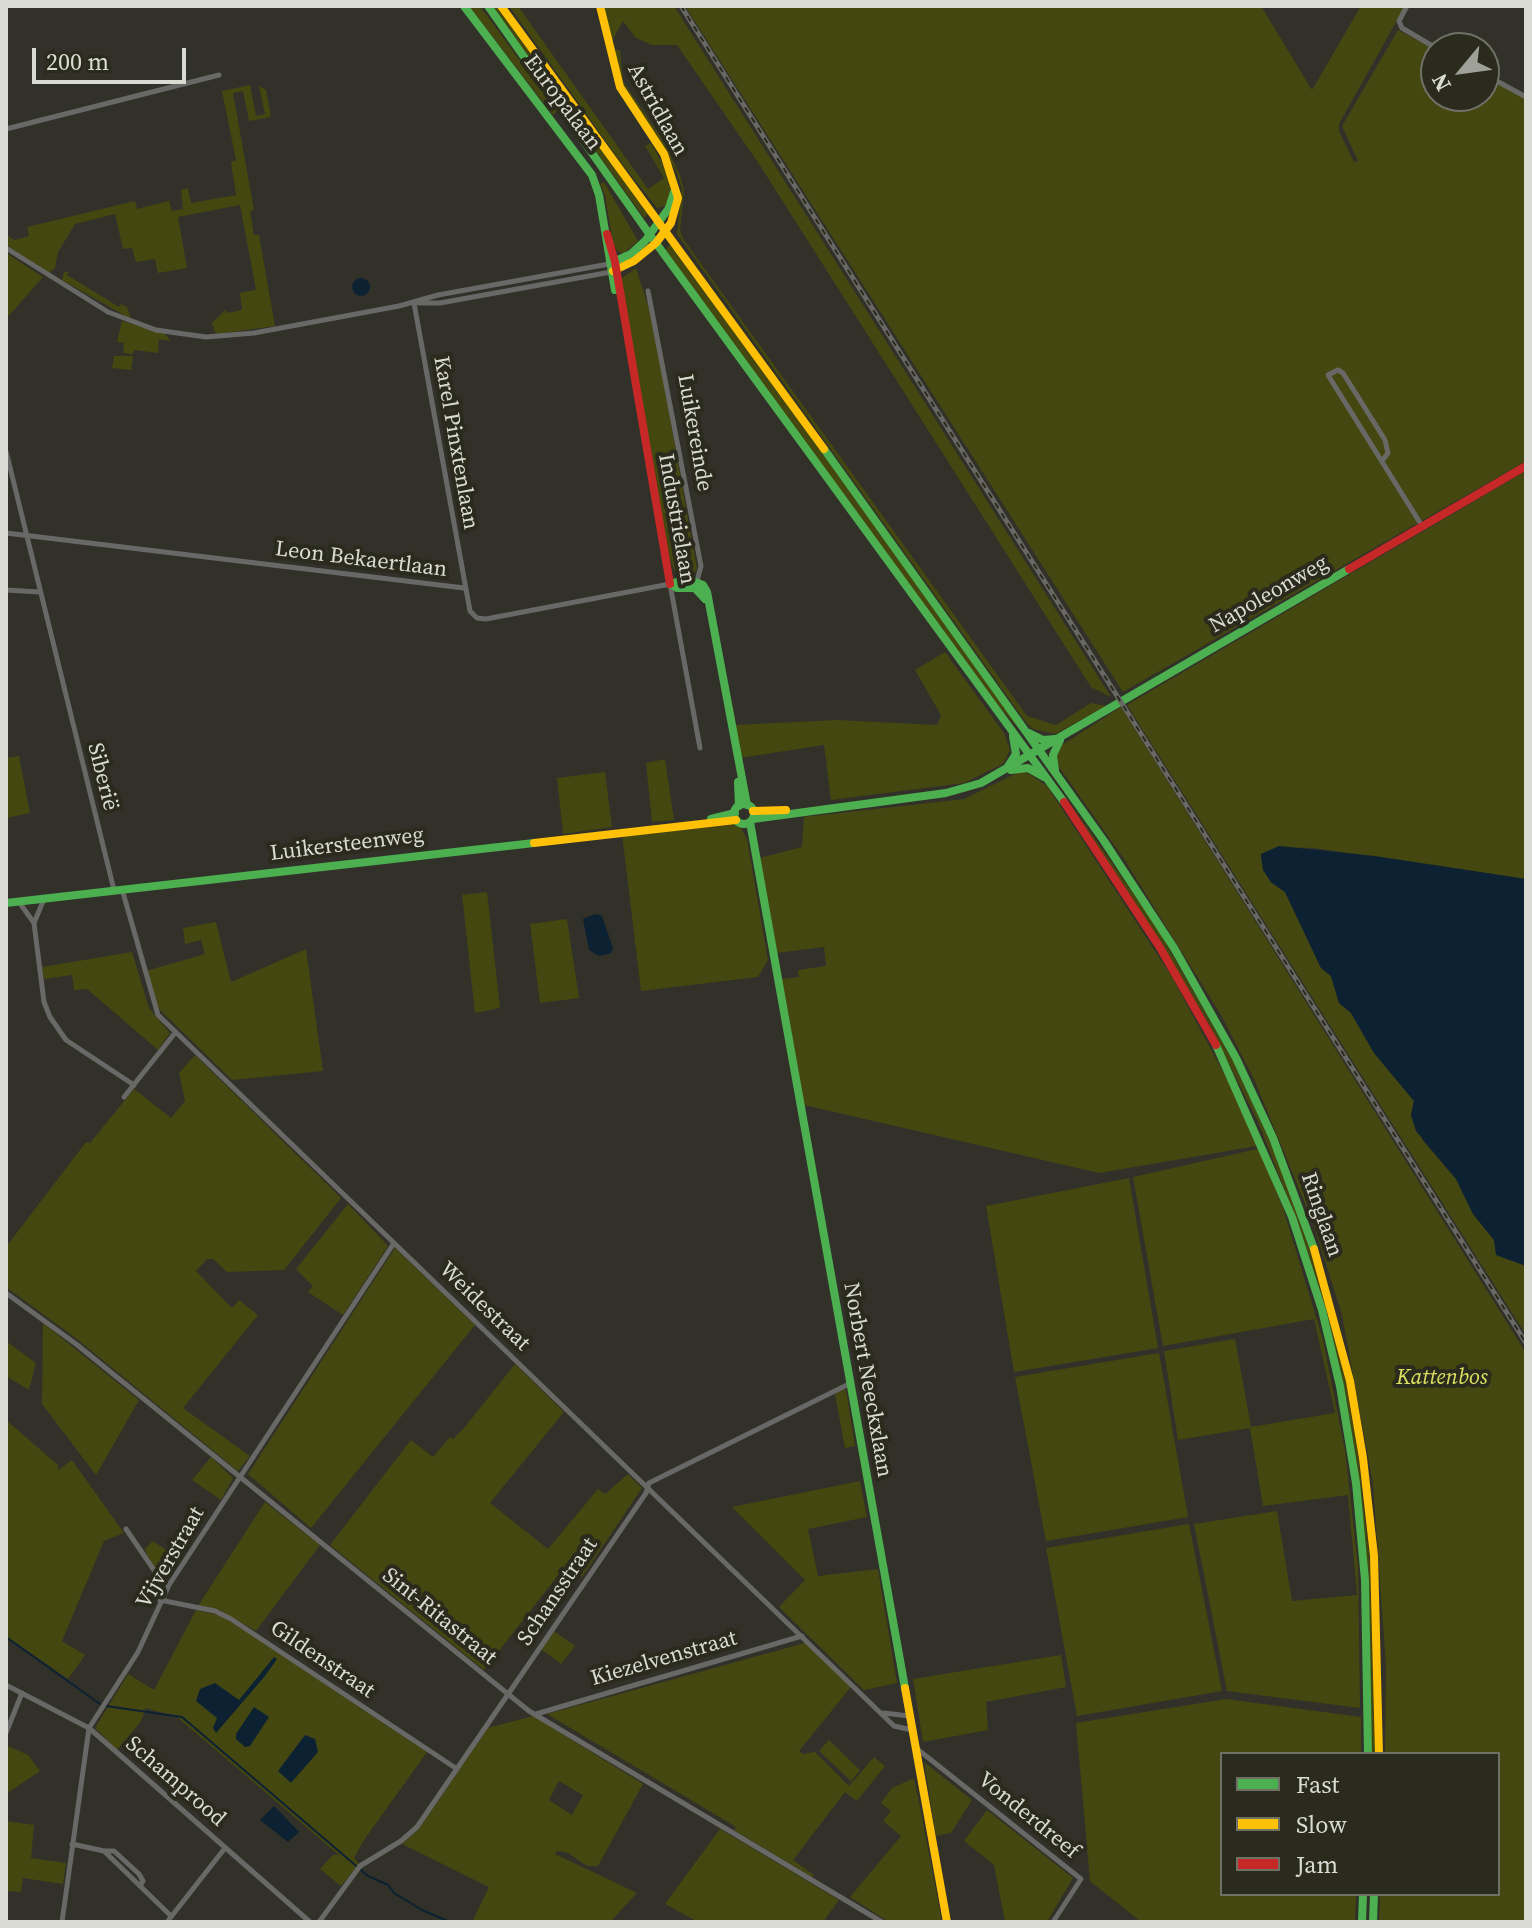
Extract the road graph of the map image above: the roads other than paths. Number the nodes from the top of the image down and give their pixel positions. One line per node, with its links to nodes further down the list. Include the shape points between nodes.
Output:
1 (464, 6): 18 (main road, Europalaan, via 592,175)
2 (488, 6): 14 (main road, Ringlaan)
3 (501, 6): 12 (main road, Ringlaan)
4 (600, 6): 11 (main road, Astridlaan, via 620,87 664,154)
5 (1407, 6): 6 (street, via 1400,24)
6 (1420, 40)
7 (219, 75): 10 (street)
8 (1500, 83): 9 (street)
9 (1526, 97)
10 (6, 129)
11 (675, 183): 12 (main road, Astridlaan, via 673,202); 13 (main road, Astridlaan, via 677,207)
12 (660, 220): 13 (main road, Ringlaan); 14 (main road, Astridlaan)
13 (667, 230): 15 (main road, Astridlaan); 35 (main road, Ringlaan)
14 (650, 235): 15 (main road, Ringlaan); 17 (main road, Astridlaan)
15 (656, 243): 17 (main road, Astridlaan); 36 (main road, Ringlaan)
16 (6, 248): 22 (street, via 108,312 179,334 254,333)
17 (633, 258): 18 (main road, Astridlaan)
18 (613, 267): 19 (street); 20 (street); 30 (main road, Industrielaan)
19 (511, 282): 20 (street); 22 (street)
20 (513, 290): 22 (street)
21 (648, 291): 29 (street, Luikereinde, via 701,566)
22 (414, 303): 31 (street, Karel Pinxtenlaan)
23 (6, 451): 28 (street, Siberië)
24 (1382, 461): 24 (street, via 1388,453 1385,440 1343,373 1328,375); 26 (street)
25 (1526, 466): 26 (main road, Napoleonweg)
26 (1422, 526): 37 (main road, Napoleonweg)
27 (6, 533): 28 (street, Leon Bekaertlaan)
28 (26, 536): 31 (street, Leon Bekaertlaan); 33 (street, Siberië)
29 (697, 581): 30 (main road, via 679,578); 34 (main road, Luikereinde, via 707,592)
30 (670, 584): 31 (street, Leon Bekaertlaan, via 486,619 470,611); 34 (main road, via 695,588); 38 (street, Industrielaan)
31 (464, 588)
32 (6, 590): 33 (street)
33 (39, 592): 46 (street, Siberië)
34 (707, 603): 41 (main road, Luikereinde)
35 (1024, 729): 37 (main road, via 1043,740); 39 (main road, Ringlaan)
36 (1011, 730): 40 (main road, Ringlaan); 42 (main road, via 1016,754)
37 (1061, 738): 39 (main road, Napoleonweg); 43 (main road, via 1053,755)
38 (700, 748)
39 (1040, 751): 40 (main road, Napoleonweg); 43 (main road, Ringlaan)
40 (1031, 757): 42 (main road, Luikersteenweg); 44 (main road, Ringlaan)
41 (736, 761): 45 (main road, Norbert Neeckxlaan)
42 (1004, 771): 44 (main road, via 1028,768); 45 (main road, Luikersteenweg, via 946,793)
43 (1056, 773): 74 (main road, Ringlaan, via 1153,915 1218,1024 1273,1138 1317,1255 1350,1381 1370,1506)
44 (1047, 779): 73 (main road, Ringlaan, via 1139,913 1209,1030 1268,1153 1308,1263 1340,1386 1356,1483 1366,1610)
45 (744, 815): 46 (main road, Luikersteenweg); 56 (main road, Norbert Neeckxlaan)
46 (118, 890): 47 (main road, Luikersteenweg); 51 (street, Weidestraat, via 152,1004)
47 (44, 899): 48 (main road, Luikersteenweg); 50 (street)
48 (19, 902): 49 (main road, Luikersteenweg); 50 (street)
49 (6, 903)
50 (34, 923): 52 (street, via 44,1002 57,1030)
51 (175, 1033): 52 (street); 54 (street, Weidestraat)
52 (134, 1085): 53 (street)
53 (124, 1097)
54 (394, 1243): 57 (street, Vijverstraat); 58 (street, Weidestraat)
55 (6, 1293): 57 (street, Sint-Ritastraat)
56 (849, 1384): 58 (street, Schansstraat); 68 (main road, Norbert Neeckxlaan)
57 (239, 1477): 60 (street, Vijverstraat); 65 (street, Sint-Ritastraat)
58 (648, 1487): 62 (street, Weidestraat); 65 (street, Schansstraat)
59 (126, 1529): 60 (street)
60 (169, 1585): 61 (street, Vijverstraat)
61 (160, 1600): 69 (street, Vijverstraat, via 138,1652); 75 (street, Gildenstraat, via 231,1619)
62 (802, 1636): 66 (street, Weidestraat); 67 (street, Kiezelvenstraat)
63 (6, 1685): 64 (street, Schamprood)
64 (22, 1693): 69 (street, Schamprood); 71 (street)
65 (508, 1694): 67 (street, Sint-Ritastraat); 75 (street, Schansstraat)
66 (883, 1713): 68 (street); 70 (street, Weidestraat, via 894,1726)
67 (535, 1715): 85 (street, Sint-Ritastraat)
68 (909, 1716): 70 (main road, Norbert Neeckxlaan)
69 (89, 1728): 76 (street, Vijverstraat); 77 (street, Schamprood)
70 (912, 1730): 72 (main road, Norbert Neeckxlaan)
71 (6, 1733)
72 (915, 1748): 86 (main road, Norbert Neeckxlaan); 87 (street, Vonderdreef, via 1081,1879)
73 (1368, 1752)
74 (1379, 1752)
75 (457, 1769): 84 (street, Schansstraat, via 412,1833 359,1867)
76 (72, 1844): 80 (street, via 104,1851); 81 (street, Vijverstraat)
77 (225, 1848): 80 (street); 83 (street, Schamprood)
78 (1363, 1896): 88 (main road)
79 (1374, 1896): 89 (main road)
80 (171, 1916): 82 (street)
81 (62, 1922)
82 (167, 1922)
83 (310, 1922)
84 (319, 1922)
85 (882, 1922)
86 (947, 1922)
87 (1053, 1922)
88 (1362, 1922)
89 (1373, 1922)

